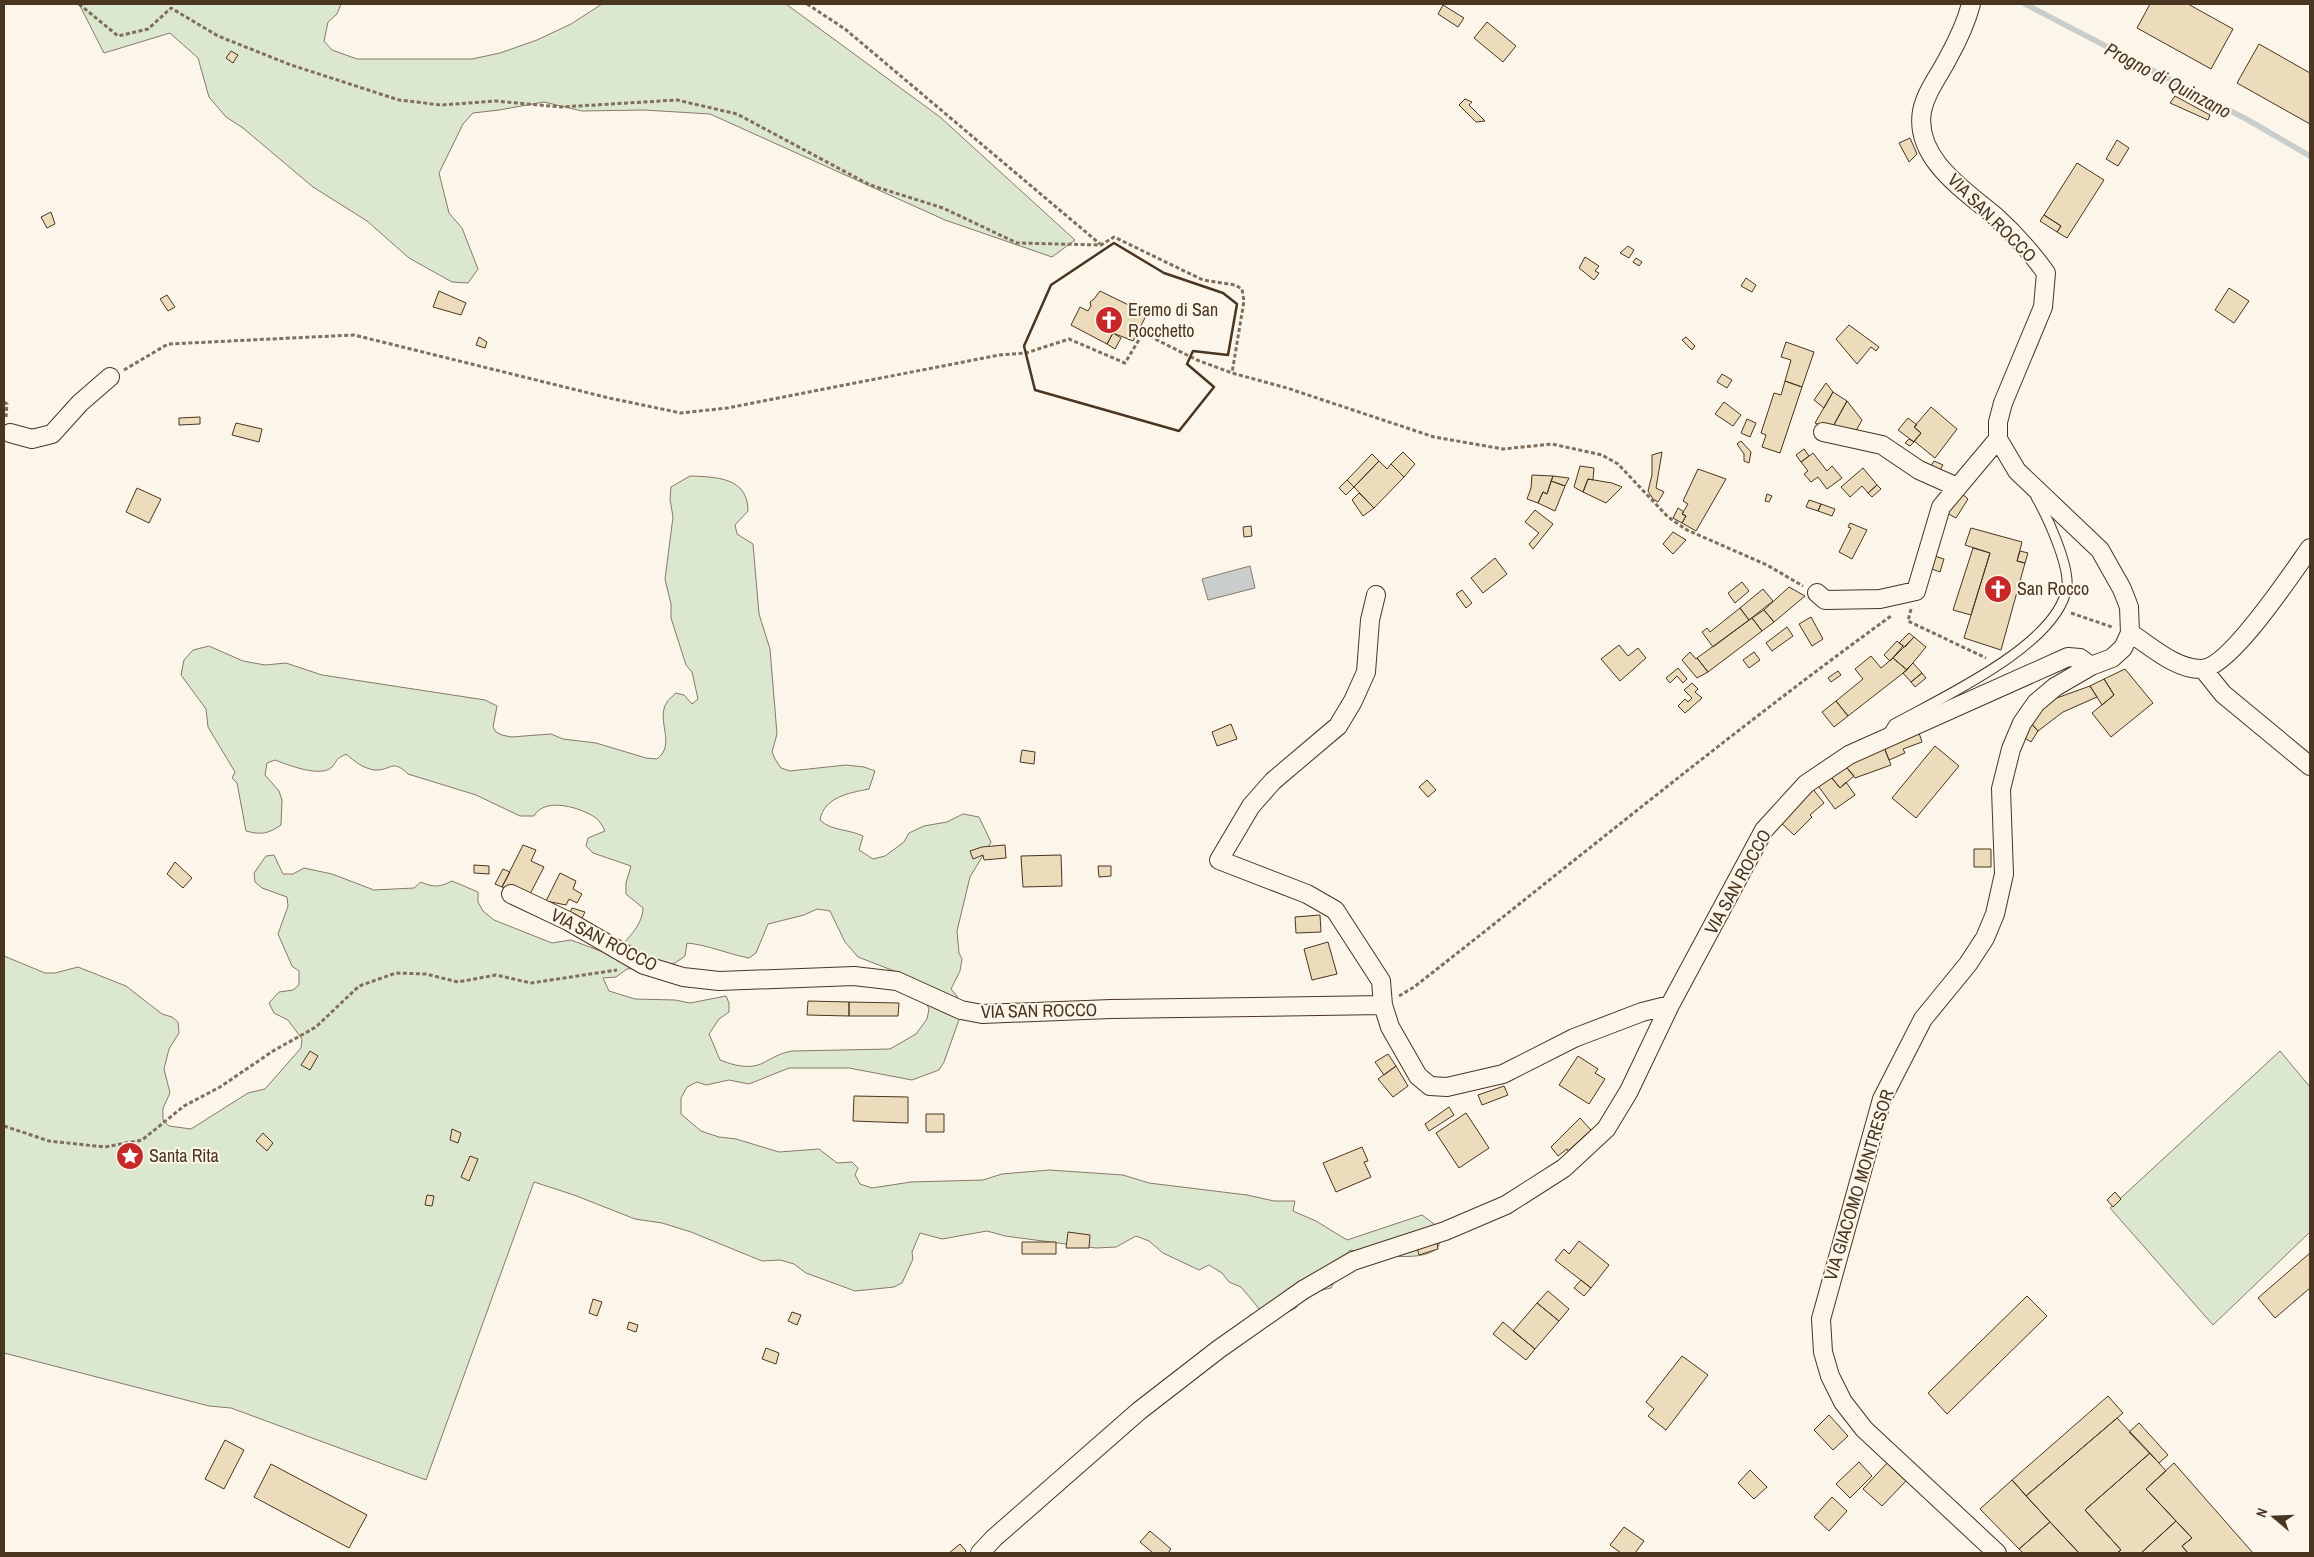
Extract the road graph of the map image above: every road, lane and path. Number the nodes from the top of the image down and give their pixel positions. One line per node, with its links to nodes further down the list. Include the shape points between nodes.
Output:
1 (79, 4): 4 (path, via 118,36 148,29 171,8 218,36 291,65 399,100 441,105 495,101 561,107 686,102 737,114 870,185 942,208 1017,243)
2 (807, 4): 4 (path, via 845,29)
3 (1971, 4): 9 (street, VIA SAN ROCCO, via 1957,40 1930,86 1922,111 1921,132 1931,154 1950,177 2013,233 2046,273 2042,307 2005,396 1998,422)
4 (1101, 244): 5 (path, via 1114,237 1203,280 1242,289 1244,301)
5 (1232, 373): 6 (path, via 1143,333 1125,363 1069,339 1026,353 999,355 727,408 681,413 354,335 168,344); 14 (path, via 1434,437 1503,449 1552,444 1602,455 1618,464 1668,517 1687,530 1767,565)
6 (110, 377): 8 (street, via 52,434 32,439)
7 (1823, 432): 11 (street, via 1882,445 1919,470)
8 (10, 433)
9 (1998, 439): 10 (street); 11 (street)
10 (2025, 479): 16 (lane, via 2046,513 2061,553 2067,585); 18 (street, via 2100,550 2129,607)
11 (1957, 487): 13 (street, via 1941,508)
12 (2310, 548): 21 (street, via 2241,640 2220,661)
13 (1916, 591): 14 (street, via 1880,599 1825,600); 19 (path, via 1908,621)
14 (1817, 593)
15 (1376, 595): 26 (street, via 1370,620 1366,672 1353,702 1338,726 1273,781 1251,806 1219,860 1308,894 1335,910 1381,981)
16 (2061, 609): 18 (path); 19 (lane, via 2034,638)
17 (1896, 613): 26 (path, via 1715,747 1414,987)
18 (2130, 633): 20 (street, via 2123,648 2112,658); 21 (street, via 2182,666)
19 (2000, 664): 22 (lane, via 1894,724)
20 (2091, 666): 22 (street, VIA SAN ROCCO, via 2080,658 2068,656); 30 (street, VIA GIACOMO MONTRESOR, via 2055,687 2036,703 2022,723 2011,749 2001,789 2004,874 1995,914 1985,938 1968,964 1923,1019 1882,1099 1821,1319 1823,1352 1843,1402 1864,1429)
21 (2203, 669): 23 (street, via 2223,694)
22 (1884, 740): 27 (street, VIA SAN ROCCO, via 1849,755 1806,784 1764,830)
23 (2310, 766)
24 (511, 894): 25 (street, VIA SAN ROCCO, via 568,921)
25 (644, 965): 26 (street, VIA SAN ROCCO, via 683,977 719,981 854,976 897,981 961,1010 982,1014); 28 (path, via 531,983 496,975 458,982 426,974 396,973 359,986 316,1027 184,1106 142,1140 105,1147 49,1141)
26 (1383, 1005): 27 (street, via 1390,1028 1418,1076 1430,1086 1447,1087 1503,1074 1574,1038)
27 (1670, 1005): 29 (street, VIA SAN ROCCO, via 1634,1082 1606,1129 1564,1168 1506,1205 1445,1231 1353,1261 1302,1290 1139,1411)
28 (4, 1126)
29 (980, 1553)
30 (1998, 1553)

